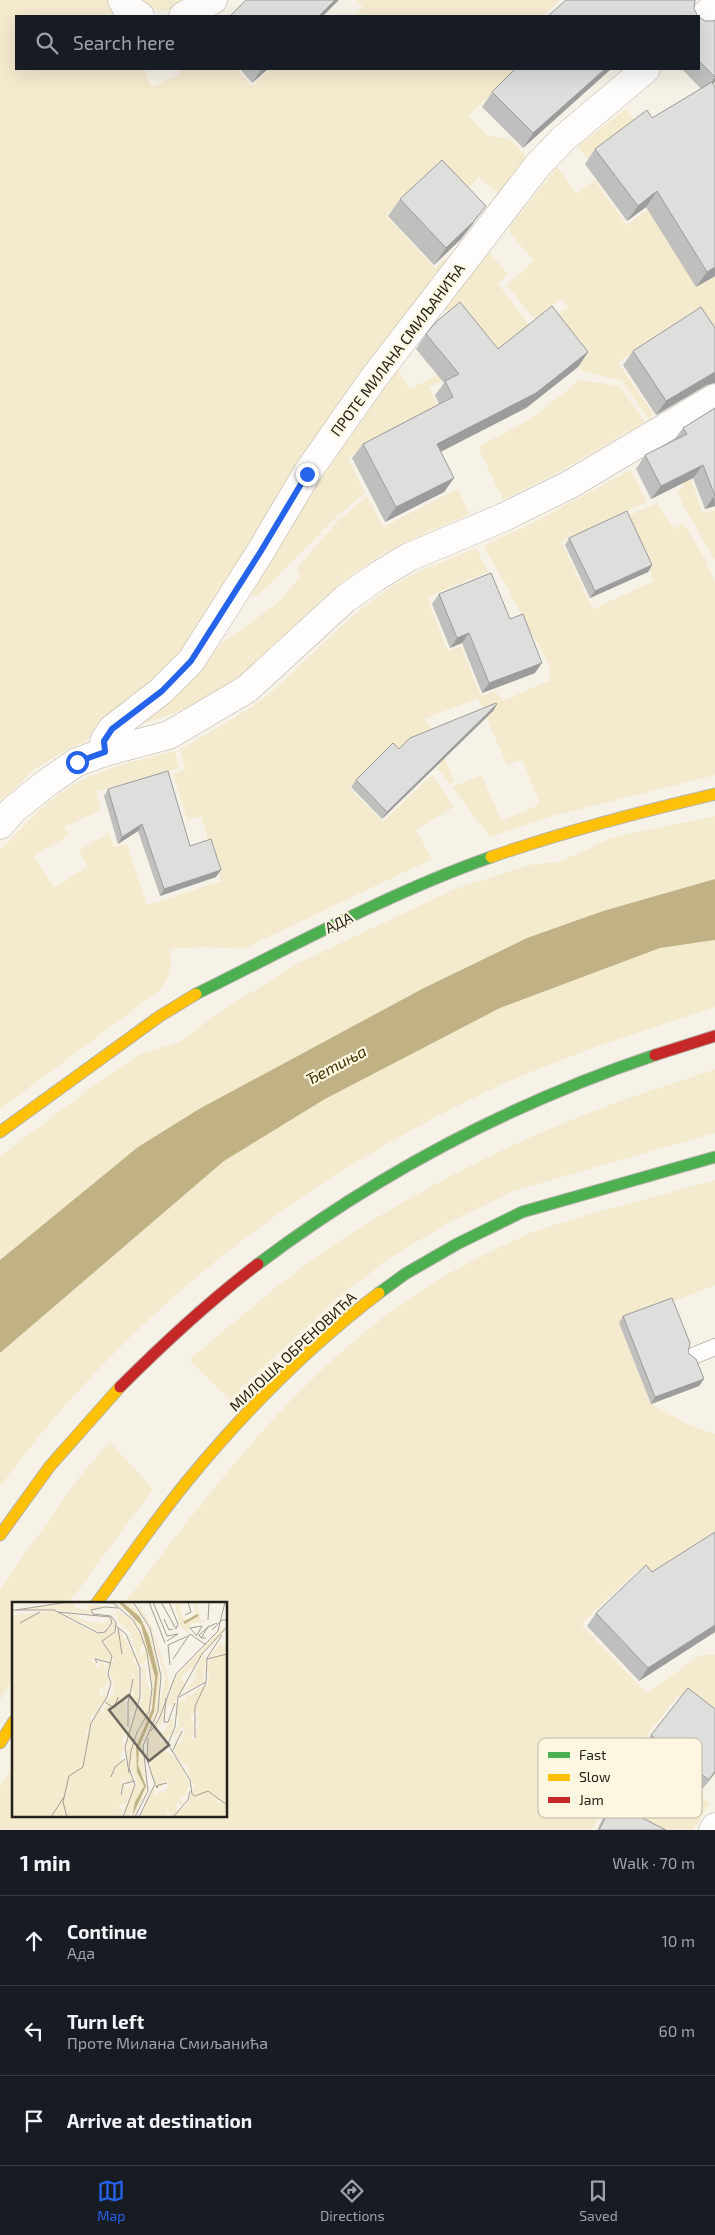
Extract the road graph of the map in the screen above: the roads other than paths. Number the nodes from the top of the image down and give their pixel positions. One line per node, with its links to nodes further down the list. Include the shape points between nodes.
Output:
1 (122, 0): 4 (street)
2 (213, 0): 5 (street)
3 (715, 6): 6 (street)
4 (138, 15)
5 (185, 15)
6 (700, 20)
7 (645, 70): 9 (street, ПРОТЕ МИЛАНА СМИЉАНИЋА, via 564,138 538,165 373,379 307,474 191,661 162,691 112,729 104,741)
8 (715, 398): 9 (street, via 569,485 409,558 376,577 345,598 247,689 208,713 169,735)
9 (105, 752): 11 (street, via 77,762 48,782 14,809)
10 (715, 794): 13 (street, АДА, via 617,817 536,841 454,870 358,914 225,978 160,1016)
11 (0, 825)
12 (715, 1036): 17 (street, via 523,1106 427,1153 328,1212 251,1267 110,1397 68,1443)
13 (0, 1132)
14 (715, 1157): 18 (street, МИЛОША ОБРЕНОВИЋА, via 522,1212 405,1274 350,1316 258,1401 190,1479)
15 (715, 1347): 16 (lane)
16 (693, 1356)
17 (0, 1535)
18 (98, 1602)
19 (12, 1724): 20 (street)
20 (0, 1743)

